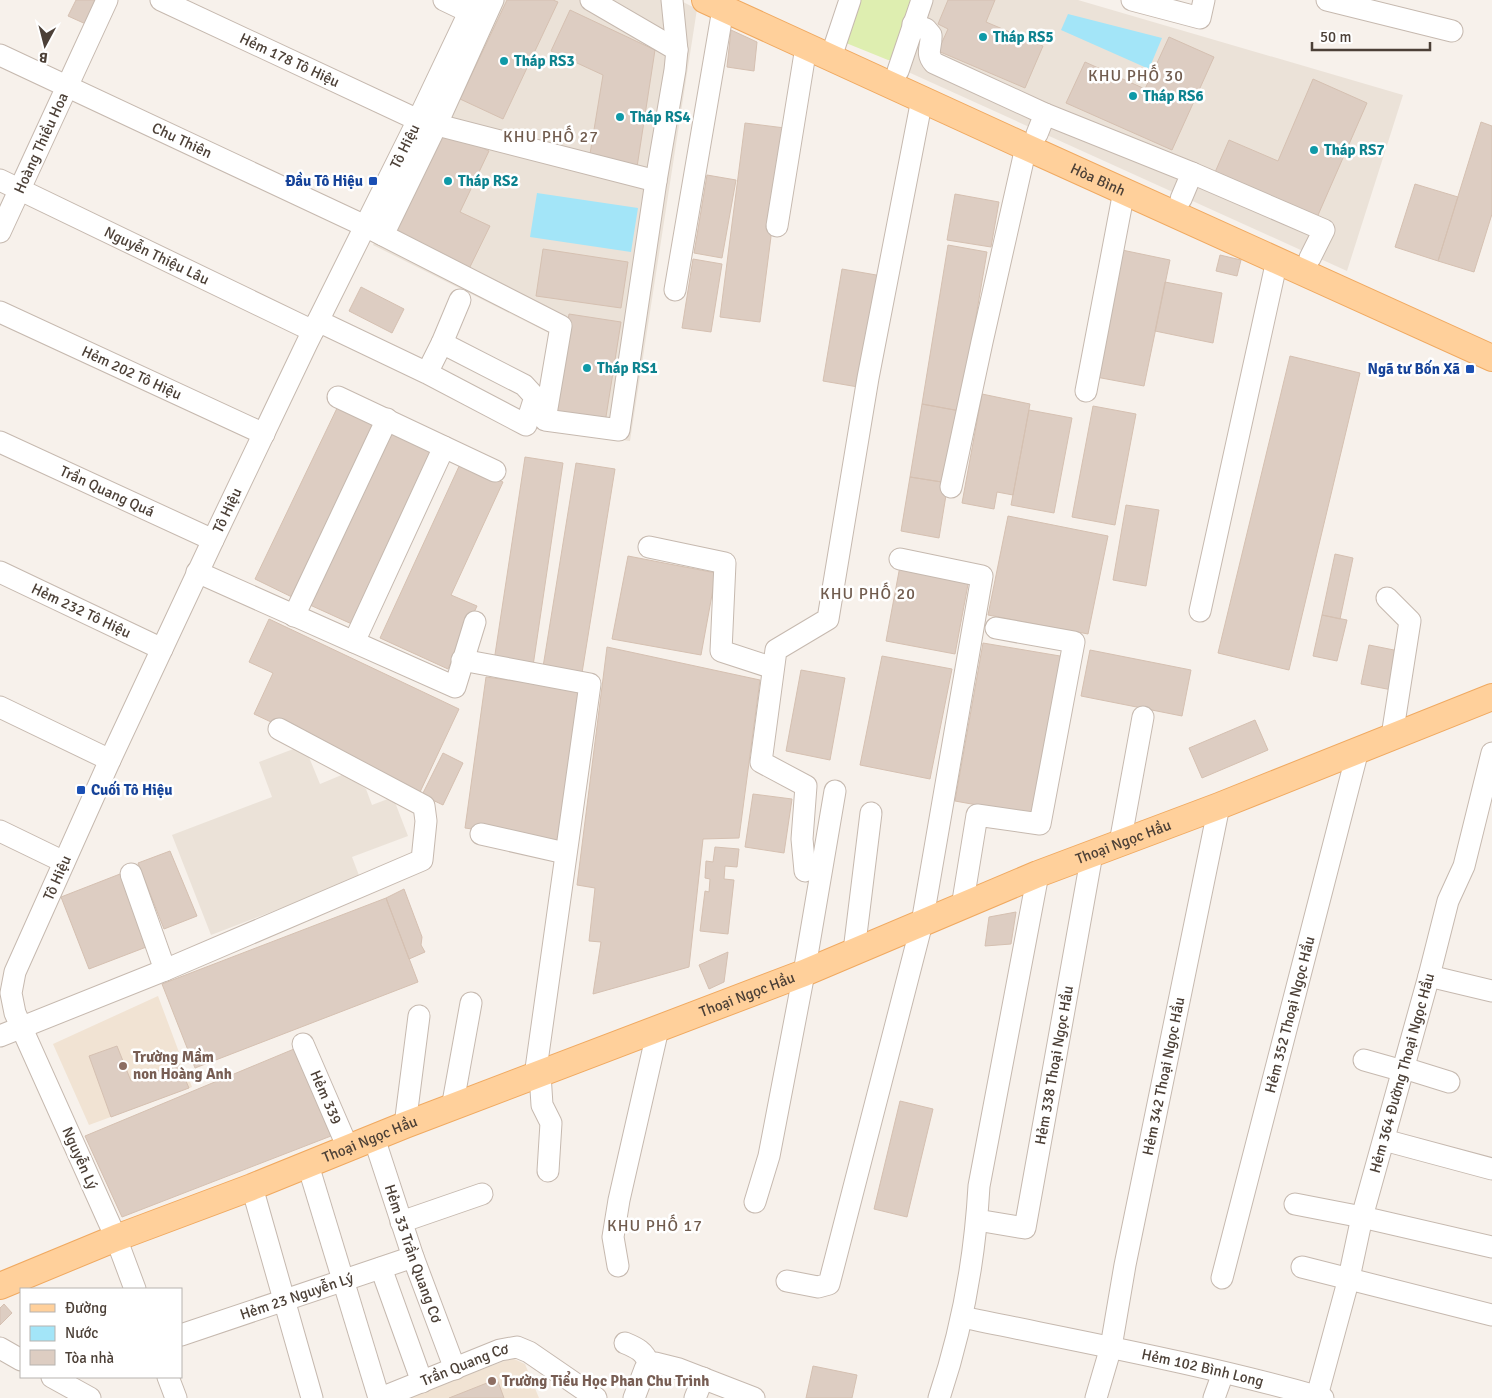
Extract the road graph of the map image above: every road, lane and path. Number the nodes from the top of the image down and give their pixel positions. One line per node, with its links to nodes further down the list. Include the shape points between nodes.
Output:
1 (108, 0): 21 (street, Hoàng Thiều Hoa)
2 (161, 0): 23 (street, Hẻm 178 Tô Hiệu)
3 (444, 0): 13 (street)
4 (493, 0): 23 (street)
5 (591, 0): 17 (street)
6 (672, 0): 17 (street)
7 (850, 0): 18 (street)
8 (922, 0): 14 (street)
9 (1132, 0): 10 (street, via 1200,18)
10 (1204, 0)
11 (1327, 0): 15 (street)
12 (723, 3): 16 (main road, Hòa Bình); 18 (main road, Hòa Bình); 36 (street)
13 (472, 6): 23 (street, Tô Hiệu)
14 (913, 24): 20 (street); 24 (street, via 926,29 931,35 928,51 934,63)
15 (1452, 31)
16 (806, 47): 18 (main road, Hòa Bình); 31 (street)
17 (677, 50): 27 (street)
18 (833, 50): 20 (main road, Hòa Bình); 22 (main road, Hòa Bình)
19 (0, 55): 21 (street, Chu Thiên)
20 (898, 71): 24 (main road, Hòa Bình)
21 (66, 87): 28 (street, Hoàng Thiều Hoa); 32 (street, Chu Thiên)
22 (922, 99): 24 (main road, Hòa Bình); 65 (street, via 868,378 828,619 776,650)
23 (427, 123): 27 (street, Hẻm 178 Tô Hiệu); 32 (street, Tô Hiệu)
24 (1036, 132): 25 (street); 29 (main road, Hòa Bình); 30 (main road, Hòa Bình); 51 (street, via 982,342)
25 (1192, 174): 30 (street); 35 (street, via 1324,230)
26 (0, 180): 28 (street, Nguyễn Thiệu Lâu)
27 (656, 181): 32 (street, Chu Thiên, via 618,430 546,420 561,326)
28 (19, 190): 33 (street, Hoàng Thiều Hoa); 39 (street, Nguyễn Thiệu Lâu)
29 (1124, 191): 34 (main road, Hòa Bình); 44 (street)
30 (1181, 199): 35 (main road, Hòa Bình)
31 (778, 226)
32 (374, 231): 39 (street, Tô Hiệu)
33 (0, 232)
34 (1277, 260): 35 (main road, Hòa Bình); 58 (street)
35 (1307, 265): 40 (main road, Hòa Bình); 42 (main road, Hòa Bình)
36 (675, 290)
37 (460, 300): 41 (street)
38 (0, 312): 47 (street, Hẻm 202 Tô Hiệu)
39 (316, 326): 43 (street, Nguyễn Thiệu Lâu); 47 (street, Tô Hiệu)
40 (1492, 340)
41 (442, 343): 43 (street); 43 (street, Nguyễn Thiệu Lâu, via 524,385 535,397 526,425)
42 (1492, 358)
43 (427, 373)
44 (1086, 391)
45 (338, 397): 46 (street)
46 (387, 419): 49 (street); 59 (street)
47 (264, 434): 52 (street, Tô Hiệu)
48 (0, 442): 52 (street, Trần Quang Quá)
49 (444, 447): 50 (street); 62 (street)
50 (495, 471)
51 (951, 487)
52 (213, 540): 56 (street, Tô Hiệu)
53 (649, 547): 65 (street, via 725,564 721,651)
54 (900, 559): 87 (street, via 982,576)
55 (0, 572): 63 (street, Hẻm 232 Tô Hiệu)
56 (197, 572): 59 (street); 63 (street, Tô Hiệu)
57 (1387, 598): 70 (street, via 1410,621)
58 (1200, 611)
59 (294, 616): 62 (street)
60 (475, 622): 64 (street)
61 (996, 628): 86 (street, via 1074,642 1040,824 977,815)
62 (354, 642): 64 (street, via 455,687)
63 (162, 649): 73 (street, Tô Hiệu)
64 (462, 660): 80 (street, via 590,684)
65 (773, 668): 83 (street, via 761,762 806,786 802,839)
66 (1492, 697): 70 (main road, Thoại Ngọc Hầu)
67 (0, 708): 73 (street)
68 (1143, 717): 79 (street)
69 (279, 729): 90 (street, via 424,806 426,821 422,860)
70 (1392, 736): 71 (main road, Thoại Ngọc Hầu)
71 (1358, 750): 75 (main road, Thoại Ngọc Hầu); 126 (street, Hẻm 352 Thoại Ngọc Hầu)
72 (1492, 753): 92 (street, Hẻm 364 Đường Thoại Ngọc Hầu, via 1464,866 1448,902)
73 (110, 760): 82 (street, Tô Hiệu)
74 (835, 791): 91 (street)
75 (1219, 806): 79 (main road, Thoại Ngọc Hầu); 138 (street, Hẻm 342 Thoại Ngọc Hầu)
76 (871, 813): 88 (street)
77 (0, 831): 82 (street)
78 (481, 834): 80 (street)
79 (1120, 843): 81 (main road, Thoại Ngọc Hầu)
80 (565, 853): 103 (street)
81 (1092, 854): 85 (main road, Thoại Ngọc Hầu); 118 (street, Hẻm 338 Thoại Ngọc Hầu, via 1025,1228)
82 (64, 862): 89 (street, Tô Hiệu)
83 (804, 871)
84 (131, 874): 90 (street)
85 (1038, 874): 86 (main road, Thoại Ngọc Hầu); 118 (street, via 979,1186)
86 (962, 907): 87 (main road, Thoại Ngọc Hầu)
87 (922, 923): 88 (main road, Thoại Ngọc Hầu); 129 (street, via 829,1284 818,1288)
88 (854, 951): 91 (main road, Thoại Ngọc Hầu)
89 (8, 969): 95 (street); 97 (street, Tô Hiệu, via 12,1003)
90 (165, 970): 97 (street)
91 (804, 973): 98 (main road, Thoại Ngọc Hầu); 115 (street, via 769,1156)
92 (1429, 976): 93 (street); 102 (street, Hẻm 364 Đường Thoại Ngọc Hầu)
93 (1492, 991)
94 (471, 1003): 105 (street)
95 (0, 1005)
96 (419, 1016): 106 (street)
97 (22, 1028): 99 (street); 120 (street, Nguyễn Lý)
98 (658, 1029): 103 (main road, Thoại Ngọc Hầu); 123 (street, via 619,1200 613,1237)
99 (0, 1036)
100 (303, 1044): 109 (street, Hẻm 339)
101 (1364, 1060): 102 (street)
102 (1403, 1070): 104 (street); 108 (street, Hẻm 364 Đường Thoại Ngọc Hầu)
103 (537, 1075): 105 (main road, Thoại Ngọc Hầu); 112 (street, via 542,1105 551,1123)
104 (1449, 1082)
105 (452, 1108): 106 (main road, Thoại Ngọc Hầu)
106 (405, 1126): 107 (main road, Thoại Ngọc Hầu)
107 (374, 1138): 109 (main road, Thoại Ngọc Hầu); 119 (street, Hẻm 33 Trần Quang Cơ)
108 (1384, 1140): 111 (street); 117 (street, Hẻm 364 Đường Thoại Ngọc Hầu)
109 (348, 1148): 110 (main road, Thoại Ngọc Hầu)
110 (308, 1165): 113 (main road, Thoại Ngọc Hầu); 128 (street)
111 (1492, 1169)
112 (548, 1170)
113 (252, 1187): 120 (main road, Thoại Ngọc Hầu); 132 (street)
114 (482, 1194): 119 (street)
115 (755, 1202)
116 (1295, 1204): 117 (street)
117 (1362, 1217): 121 (street); 127 (street, Hẻm 364 Đường Thoại Ngọc Hầu)
118 (977, 1220): 134 (street)
119 (402, 1222): 122 (street, Hẻm 33 Trần Quang Cơ)
120 (109, 1235): 130 (main road, Thoại Ngọc Hầu); 131 (street, Nguyễn Lý)
121 (1492, 1247)
122 (413, 1257): 125 (street, Hẻm 23 Nguyễn Lý); 141 (street, Hẻm 33 Trần Quang Cơ)
123 (618, 1266)
124 (1302, 1267): 127 (street)
125 (381, 1268): 128 (street, Hẻm 23 Nguyễn Lý); 146 (street)
126 (1222, 1278)
127 (1349, 1278): 133 (street); 147 (street, Hẻm 364 Đường Thoại Ngọc Hầu)
128 (343, 1281): 132 (street, Hẻm 23 Nguyễn Lý); 151 (street)
129 (786, 1281)
130 (0, 1286)
131 (135, 1288)
132 (285, 1301): 135 (street, Hẻm 23 Nguyễn Lý); 150 (street)
133 (1492, 1315)
134 (962, 1317): 138 (street, Hẻm 102 Bình Long); 156 (street)
135 (182, 1335)
136 (624, 1343): 140 (street, via 638,1348)
137 (0, 1348): 139 (street)
138 (1111, 1348): 142 (street, Hẻm 102 Bình Long); 157 (street, Hẻm 342 Thoại Ngọc Hầu)
139 (20, 1359)
140 (649, 1364): 145 (street, via 661,1364); 153 (street)
141 (455, 1369): 146 (street, Trần Quang Cơ); 152 (street, Trần Quang Cơ, via 500,1350 517,1347)
142 (1223, 1373): 147 (street, Hẻm 102 Bình Long); 158 (street)
143 (54, 1378): 148 (street)
144 (168, 1378): 149 (street)
145 (703, 1378): 154 (street); 155 (street)
146 (422, 1382): 151 (street, Trần Quang Cơ)
147 (1320, 1397)
148 (90, 1398)
149 (176, 1398)
150 (312, 1398)
151 (380, 1398)
152 (596, 1398)
153 (634, 1398)
154 (695, 1398)
155 (754, 1398)
156 (939, 1398)
157 (1096, 1398)
158 (1214, 1398)

